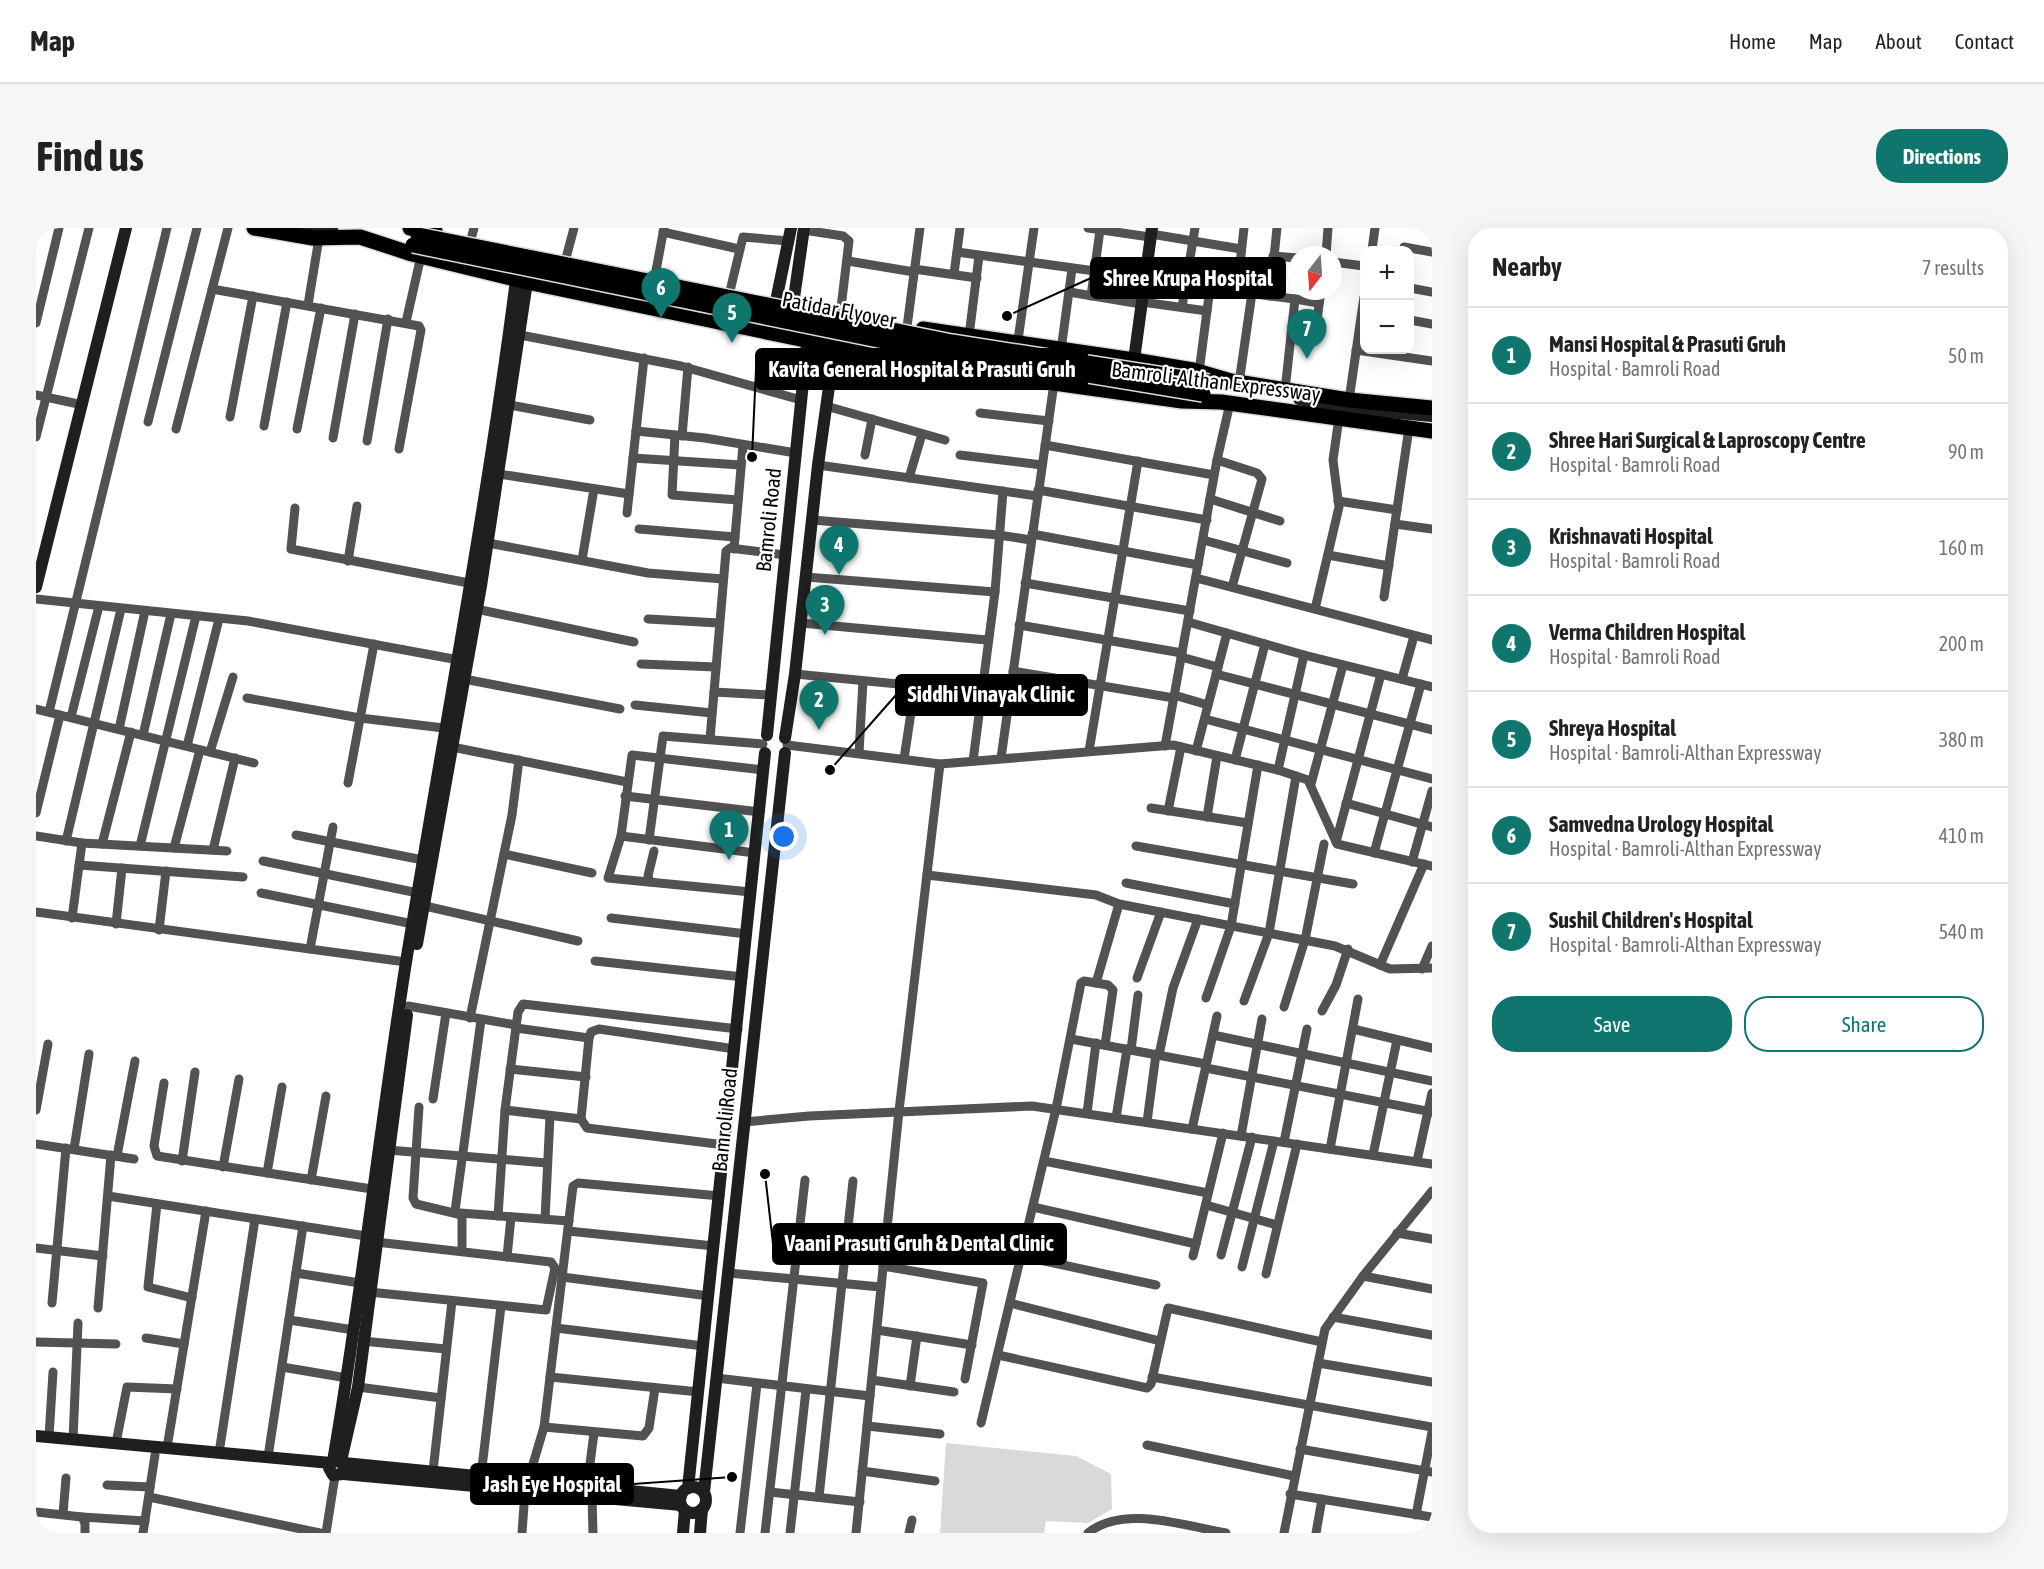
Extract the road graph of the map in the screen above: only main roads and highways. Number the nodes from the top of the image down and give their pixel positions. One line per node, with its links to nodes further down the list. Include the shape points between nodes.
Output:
1 (254, 228): 4 (main road, Patidar Flyover, via 319,238 360,237 378,245)
2 (396, 228): 4 (main road, Patidar Flyover)
3 (472, 233): 4 (main road, Bamroli-Althan Expressway); 5 (main road, Bamroli-Althan Expressway, via 566,258 794,303 840,316 1134,360)
4 (419, 237): 5 (main road, Patidar Flyover, bridge, via 883,341); 6 (main road, Bamroli-Althan Expressway, via 522,281 834,346 1182,401)
5 (1204, 383): 6 (main road, Patidar Flyover); 7 (main road, Patidar Flyover, via 1235,382)
6 (1225, 402): 8 (main road, Bamroli-Althan Expressway)
7 (1432, 408)
8 (1432, 431)

